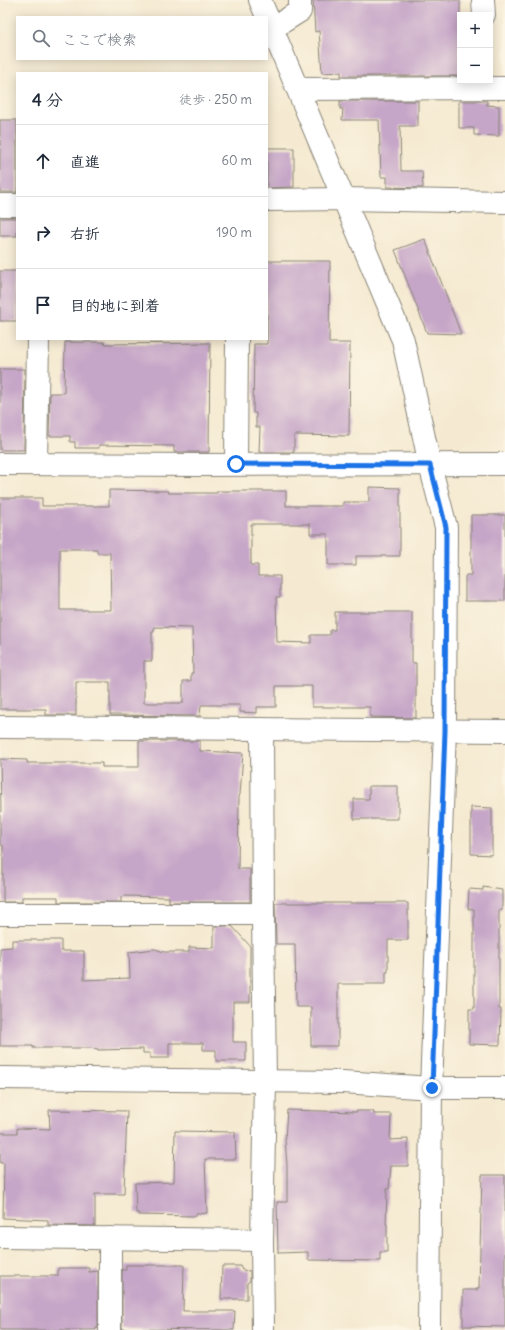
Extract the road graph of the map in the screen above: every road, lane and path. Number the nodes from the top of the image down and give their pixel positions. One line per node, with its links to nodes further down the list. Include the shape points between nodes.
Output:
1 (260, 0): 5 (street)
2 (300, 0): 7 (street, via 300,11)
3 (483, 0): 4 (street)
4 (484, 12)
5 (267, 16)
6 (268, 17): 7 (street)
7 (273, 28): 9 (street)
8 (493, 85): 9 (street)
9 (298, 89): 10 (street)
10 (344, 199): 11 (street); 12 (street); 21 (street, via 403,340)
11 (268, 200)
12 (505, 202)
13 (0, 205): 14 (street)
14 (16, 205)
15 (38, 340): 18 (street)
16 (237, 340): 19 (street)
17 (0, 464): 18 (street)
18 (36, 464): 19 (street)
19 (236, 464): 21 (street)
20 (505, 464): 21 (street)
21 (430, 465): 24 (street, via 446,527)
22 (0, 727): 23 (street)
23 (262, 730): 24 (street); 27 (street)
24 (445, 731): 25 (street); 30 (street)
25 (505, 731)
26 (0, 914): 27 (street)
27 (263, 914): 29 (street)
28 (0, 1078): 29 (street)
29 (265, 1082): 30 (street, via 343,1082); 34 (street)
30 (432, 1088): 31 (street); 37 (street)
31 (505, 1088)
32 (0, 1237): 33 (street)
33 (110, 1238): 34 (street); 35 (street)
34 (262, 1240): 36 (street)
35 (110, 1330)
36 (263, 1330)
37 (429, 1330)

